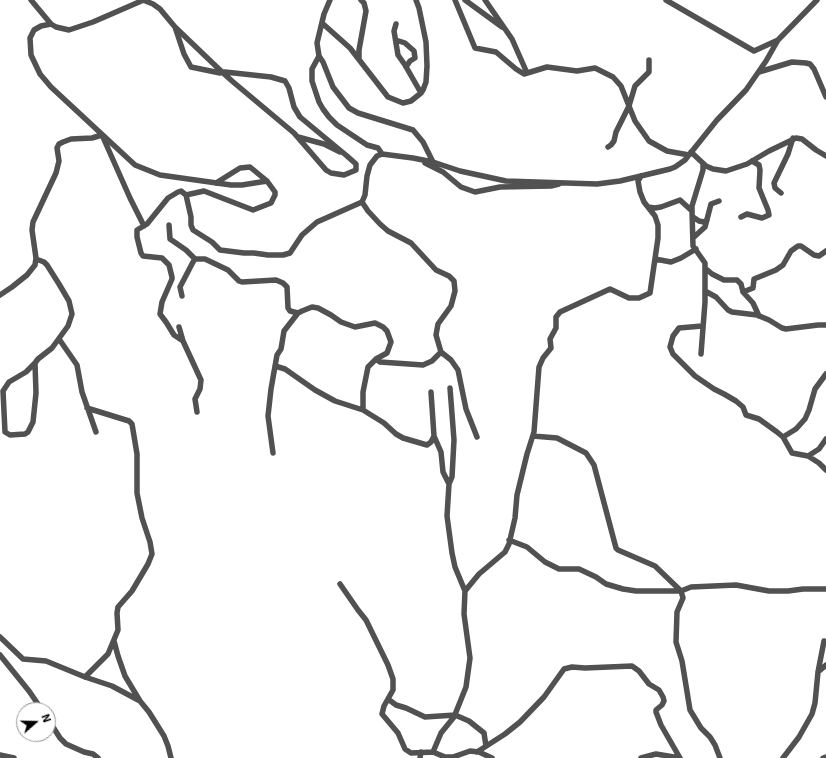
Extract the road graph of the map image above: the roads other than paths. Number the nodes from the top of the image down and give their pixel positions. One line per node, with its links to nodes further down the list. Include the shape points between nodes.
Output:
1 (32, 0): 11 (street)
2 (330, 0): 10 (street)
3 (361, 0): 18 (street, via 366,11)
4 (416, 0): 24 (street, via 426,42 426,77)
5 (455, 0): 23 (street, via 475,48 496,52 516,70)
6 (465, 0): 14 (street)
7 (485, 0): 14 (street)
8 (666, 0): 15 (street, via 754,51)
9 (818, 0): 15 (street)
10 (322, 23): 17 (street, via 317,43); 18 (street)
11 (51, 24): 13 (street, via 72,29 143,0 160,9); 27 (street, via 38,28 31,34 31,55 34,64 51,87)
12 (396, 24): 16 (street)
13 (175, 27): 21 (street); 21 (street, via 191,67)
14 (506, 30): 23 (street)
15 (778, 40): 22 (street)
16 (396, 41): 20 (street, via 398,55); 20 (street, via 405,43 414,52 415,58)
17 (319, 56): 32 (street, via 312,69 312,81 323,109 337,126 367,145 378,148); 37 (street, via 333,87 349,108 412,130 423,142)
18 (359, 59): 24 (street, via 388,97 403,103 411,101)
19 (649, 60): 26 (street, via 649,72 635,86)
20 (406, 67): 24 (street)
21 (222, 72): 28 (street); 33 (street, via 271,77 284,81 300,117)
22 (759, 72): 25 (street, via 792,62 810,64); 31 (street)
23 (527, 73): 26 (street, via 547,67 577,71 595,68 618,82)
24 (421, 93)
25 (826, 97)
26 (628, 106): 30 (street, via 614,141); 31 (street, via 649,141 667,150)
27 (102, 135): 41 (street, via 133,164 141,168 160,175); 51 (street); 56 (street, via 71,139 59,144 58,166 33,222)
28 (297, 136): 33 (street, via 324,144); 33 (street, via 331,173 344,175 356,170 356,164)
29 (793, 138): 34 (street, via 802,139); 36 (street); 43 (street, via 774,186)
30 (608, 147)
31 (690, 153): 38 (street); 39 (street, via 670,170)
32 (382, 154): 35 (street); 46 (street, via 370,164)
33 (348, 156)
34 (826, 156)
35 (419, 160): 37 (street); 42 (street, via 438,168 461,187 475,192 500,187 551,186)
36 (752, 161): 38 (street, via 726,171); 49 (street, via 760,170 759,188 769,215 762,218 747,214)
37 (433, 162): 42 (street, via 506,181)
38 (703, 164): 48 (street)
39 (641, 176): 42 (street, via 597,184); 47 (street, via 638,187)
40 (266, 181): 41 (street, via 242,185); 41 (street, via 252,168 245,166); 44 (street, via 275,195 271,203 257,210 248,209 204,191)
41 (216, 183)
42 (563, 183)
43 (781, 193)
44 (186, 195): 46 (street, via 191,217 190,226 196,233 220,250 268,255 290,253 302,235 317,222); 51 (street, via 181,191 168,198)
45 (719, 201): 50 (street, via 711,204)
46 (362, 202): 71 (street, via 388,231 411,243 436,270 454,281 455,291 450,306 436,331 436,340)
47 (648, 208): 48 (street, via 661,207 680,200); 58 (street, via 658,225)
48 (692, 214): 50 (street, via 698,221); 53 (street)
49 (741, 217)
50 (707, 220): 53 (street, via 705,227)
51 (144, 226): 70 (street, via 136,233 141,253 146,257 162,258 172,276 160,314 174,335)
52 (169, 226): 57 (street, via 170,239)
53 (694, 237): 54 (street)
54 (696, 249): 58 (street, via 671,262); 59 (street)
55 (826, 251): 61 (street, via 819,256 798,246 783,266 754,279 752,288)
56 (36, 259): 62 (street, via 35,265 27,275); 69 (street, via 44,262 50,270 71,306 70,321)
57 (195, 259): 63 (street, via 180,287); 64 (street, via 205,259 218,264 242,282 276,280 283,283 287,287 290,312)
58 (654, 259): 84 (street, via 650,293 639,298 629,298 610,289 560,312 556,317 556,328 550,339 551,348 539,367)
59 (706, 268): 60 (street); 61 (street, via 724,280 737,280)
60 (705, 291): 65 (street, via 716,297 732,312); 66 (street)
61 (743, 292): 65 (street)
62 (0, 295)
63 (182, 296)
64 (298, 313): 73 (street, via 312,307 355,327 375,323 383,327 392,342 387,353); 75 (street, via 284,331)
65 (760, 316): 67 (street, via 786,329 811,325)
66 (702, 326): 72 (street); 86 (street, via 679,328 670,346 673,354 695,376 736,401 743,407 746,415 758,419)
67 (826, 326)
68 (179, 327): 70 (street)
69 (60, 339): 74 (street); 79 (street, via 77,365)
70 (183, 341): 81 (street, via 201,380 196,399)
71 (441, 352): 73 (street, via 432,361 423,365 380,362); 85 (street, via 458,370 466,409)
72 (701, 354)
73 (376, 359): 80 (street, via 368,367 363,392)
74 (35, 362): 74 (street, via 26,372 9,382 3,391 5,432 10,435 25,434 33,422 36,393)
75 (275, 366): 80 (street, via 289,371 335,401); 88 (street, via 268,416)
76 (826, 374): 86 (street, via 815,389 805,419 796,429)
77 (450, 388): 91 (street, via 454,440 452,476)
78 (431, 392): 83 (street)
79 (87, 408): 82 (street); 98 (street, via 132,424 137,454 136,487 152,554 132,591 118,607 118,630)
80 (363, 410): 83 (street, via 403,438 427,445)
81 (198, 412)
82 (96, 432)
83 (434, 436): 91 (street, via 441,452 443,472)
84 (533, 436): 92 (street, via 517,495 515,518); 96 (street, via 558,438 586,453 594,464 616,548 655,566)
85 (477, 437)
86 (783, 437): 89 (street, via 792,453)
87 (826, 439): 89 (street, via 819,449)
88 (273, 454)
89 (808, 456): 90 (street)
90 (826, 470)
91 (449, 484): 95 (street, via 447,516 452,553)
92 (509, 540): 95 (street, via 505,552 479,574); 96 (street, via 528,547 545,562 559,569 578,569 614,587 636,591)
93 (340, 584): 104 (street, via 366,620 388,665 393,679 393,690)
94 (826, 589): 96 (street, via 769,591 736,585 691,587)
95 (465, 591): 107 (street, via 464,614 470,658 466,687)
96 (681, 591): 121 (street, via 683,598 677,612 675,637 690,710 715,745)
97 (0, 637): 103 (street, via 23,659 46,661)
98 (114, 640): 103 (street, via 108,654); 105 (street, via 125,676)
99 (824, 641): 102 (street)
100 (0, 655): 106 (street)
101 (826, 665): 102 (street)
102 (818, 672): 122 (street, via 812,714)
103 (85, 677): 105 (street, via 112,686)
104 (388, 699): 107 (street, via 425,717); 113 (street, via 382,714 398,733 405,749)
105 (140, 701): 114 (street, via 164,736)
106 (37, 702)
107 (455, 715): 109 (street, via 481,729); 110 (street, via 441,733)
108 (56, 732): 117 (street, via 66,744)
109 (486, 746): 111 (street); 120 (street, via 520,722 544,697 564,669 632,666 649,684 659,690 663,697 664,702 656,712)
110 (433, 752): 111 (street, via 453,757 470,751); 113 (street)
111 (478, 752): 118 (street)
112 (0, 755): 116 (street)
113 (421, 755)
114 (172, 757)
115 (826, 757): 123 (street)
116 (14, 758)
117 (98, 758)
118 (492, 758)
119 (641, 758): 120 (street, via 656,754)
120 (680, 758)
121 (720, 758)
122 (783, 758)
123 (823, 758)

